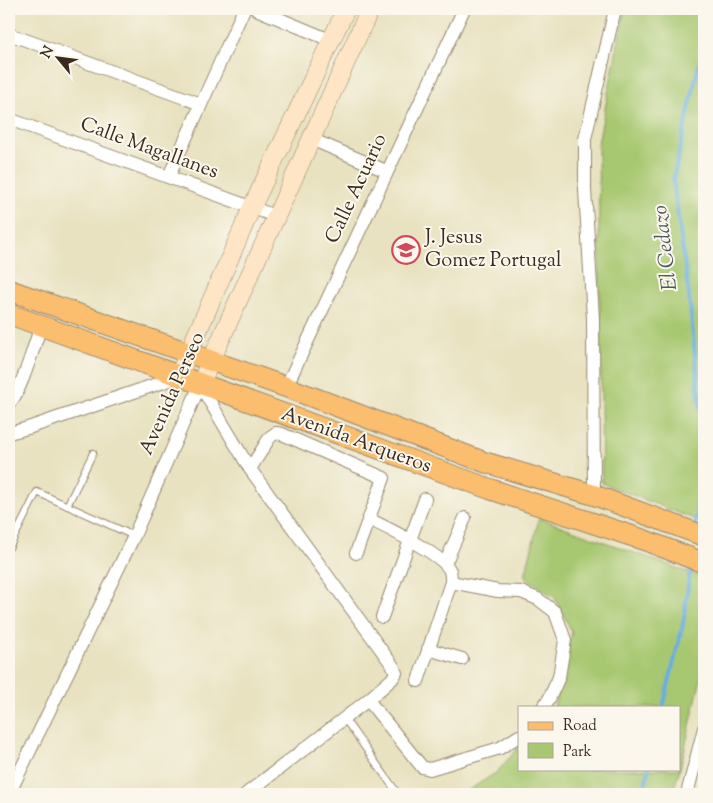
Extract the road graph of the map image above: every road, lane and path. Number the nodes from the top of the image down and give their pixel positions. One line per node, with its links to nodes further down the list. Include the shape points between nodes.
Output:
1 (244, 9): 9 (street)
2 (256, 9): 8 (street)
3 (346, 9): 8 (main road, Avenida Perseo)
4 (370, 9): 11 (main road, Avenida Perseo)
5 (464, 9): 12 (street, Calle Acuario)
6 (615, 9): 28 (street, via 585,139 593,318)
7 (9, 34): 9 (street)
8 (330, 40): 14 (main road, Avenida Perseo)
9 (201, 104): 13 (street)
10 (9, 119): 13 (street, Calle Magallanes)
11 (311, 139): 12 (street); 15 (main road, Avenida Perseo)
12 (386, 171): 23 (street, Calle Acuario)
13 (169, 176): 14 (street, Calle Magallanes)
14 (252, 207): 15 (street, Calle Magallanes); 19 (main road, Avenida Perseo)
15 (275, 216): 20 (main road, Avenida Perseo)
16 (9, 290): 19 (main road, Avenida Arqueros)
17 (9, 314): 18 (main road, Avenida Arqueros)
18 (41, 326): 21 (main road, Avenida Arqueros); 24 (street, via 18,390)
19 (188, 353): 20 (main road, Avenida Arqueros); 21 (main road, Avenida Perseo)
20 (210, 361): 22 (main road, Avenida Perseo); 23 (main road, Avenida Arqueros)
21 (178, 377): 22 (main road, Avenida Arqueros); 25 (street)
22 (200, 385): 27 (street); 33 (street, Avenida Perseo); 38 (main road, Avenida Arqueros)
23 (286, 387): 28 (main road, Avenida Arqueros, via 484,462)
24 (9, 402)
25 (9, 433)
26 (93, 453): 30 (lane)
27 (250, 469): 32 (street, via 270,437 282,434 384,478); 45 (street, via 393,666 396,673 392,679)
28 (594, 496): 34 (main road, Avenida Arqueros)
29 (426, 499): 35 (street)
30 (67, 506): 33 (lane); 36 (lane, via 37,492)
31 (465, 518): 39 (street)
32 (368, 519): 35 (street); 37 (street)
33 (134, 536): 51 (street, Avenida Perseo)
34 (704, 536)
35 (410, 539): 39 (street); 41 (street)
36 (9, 548)
37 (356, 553)
38 (704, 563)
39 (445, 564): 40 (street, via 450,571)
40 (451, 582): 42 (street); 46 (street, via 521,592 538,599 555,612 565,640 559,677)
41 (382, 617)
42 (428, 649): 43 (street); 44 (street)
43 (462, 659)
44 (418, 681)
45 (368, 700): 47 (street); 49 (street, via 422,766 430,770 500,748)
46 (544, 706)
47 (344, 718): 50 (street); 52 (lane)
48 (704, 728): 53 (street)
49 (518, 737)
50 (253, 792)
51 (9, 794)
52 (398, 794)
53 (687, 794)

